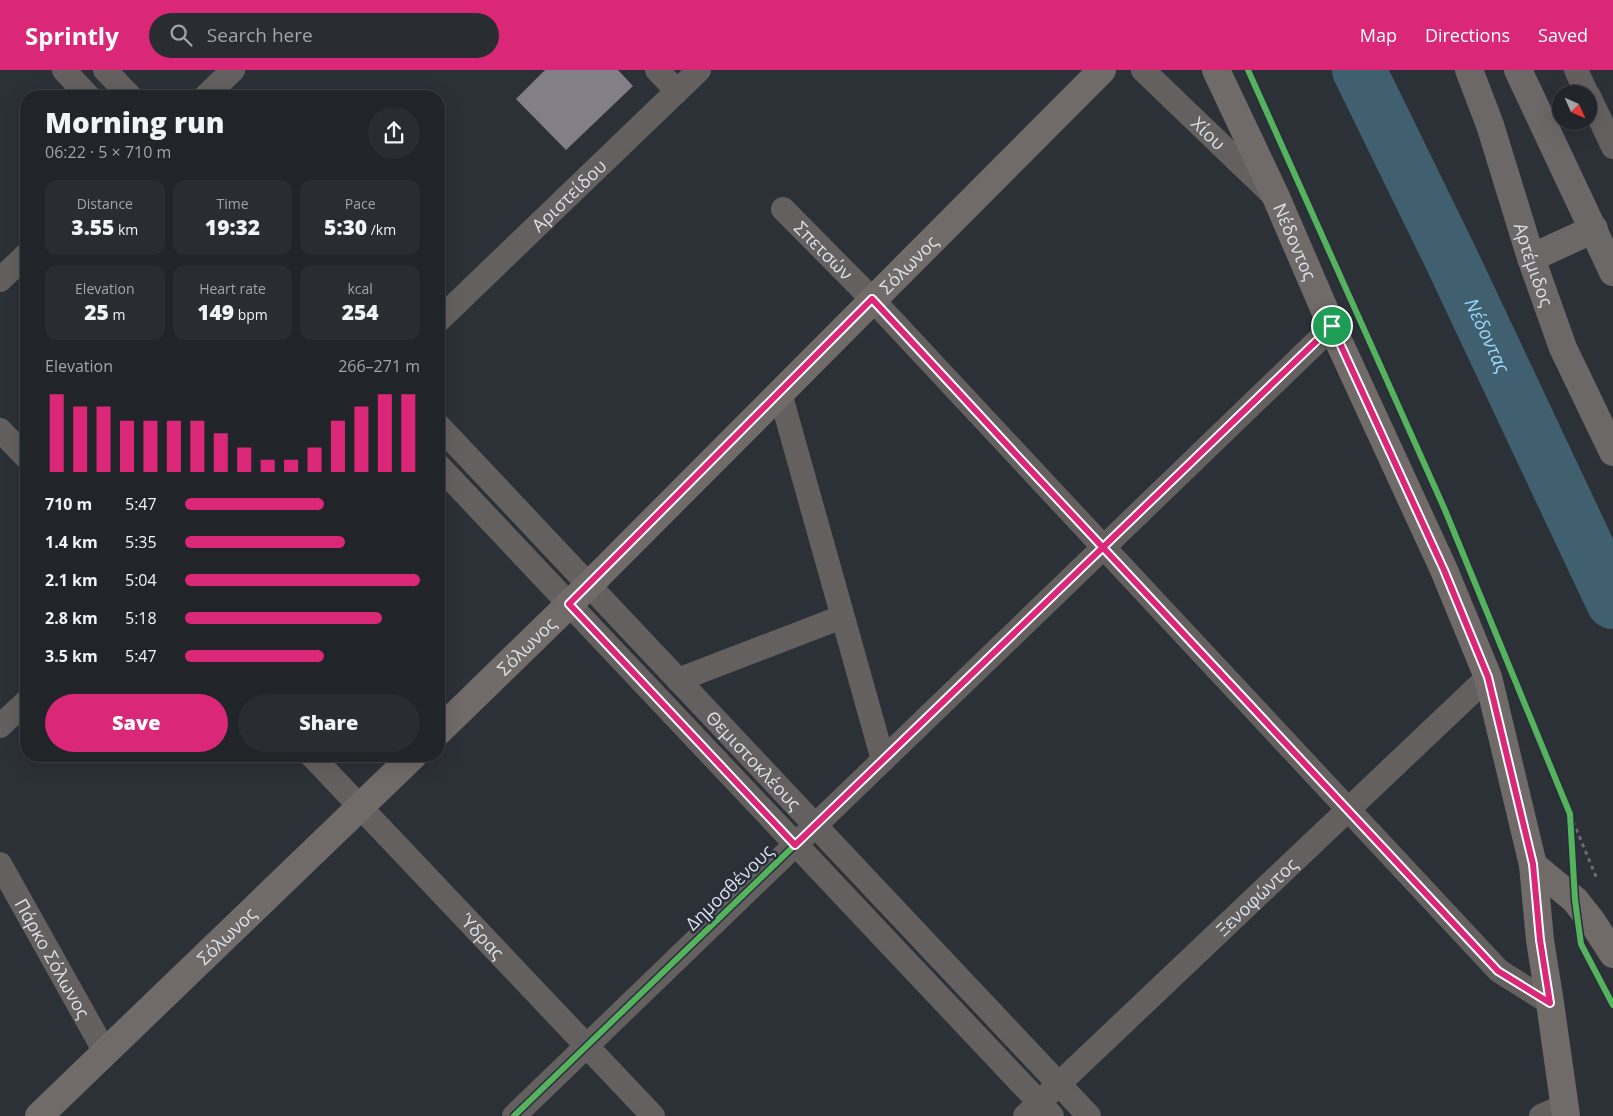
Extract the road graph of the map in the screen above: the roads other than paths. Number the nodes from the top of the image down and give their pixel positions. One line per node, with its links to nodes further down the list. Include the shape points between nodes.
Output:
1 (64, 70): 13 (street)
2 (105, 70): 14 (street)
3 (233, 70): 15 (street)
4 (657, 70): 16 (street)
5 (699, 70): 16 (street, Αριστείδου)
6 (1102, 70): 26 (street, Σόλωνος)
7 (1142, 70): 19 (street, Χίου)
8 (1216, 70): 19 (street, Νέδοντος)
9 (1469, 70): 22 (main road, Αρτέμιδος, via 1490,125)
10 (1518, 70): 21 (main road)
11 (1576, 70): 12 (street)
12 (1583, 85)
13 (82, 90)
14 (124, 90)
15 (212, 90)
16 (676, 91): 27 (street, Αριστείδου)
17 (1598, 116): 18 (street)
18 (1613, 147)
19 (1276, 197): 28 (street, Νέδοντος)
20 (783, 209): 26 (street, Σπετσών)
21 (1594, 229): 22 (main road); 24 (main road)
22 (1531, 258): 33 (main road, Αρτέμιδος, via 1563,348)
23 (20, 261): 25 (street)
24 (1613, 272)
25 (0, 280)
26 (872, 299): 29 (street, Σόλωνος); 35 (street, Σπετσών)
27 (445, 314)
28 (1332, 326): 35 (street, Δημοσθένους); 39 (street, Νέδοντος, via 1444,570)
29 (780, 393): 36 (street, Σόλωνος); 38 (street)
30 (0, 430): 32 (street)
31 (445, 432): 36 (street, Θεμιστοκλέους)
32 (20, 451)
33 (1613, 452)
34 (445, 472): 37 (street, Θεμιστοκλέους)
35 (1103, 548): 44 (street, Δημοσθένους); 48 (street, Σπετσών)
36 (588, 585): 37 (street, Σόλωνος); 40 (street, Θεμιστοκλέους)
37 (569, 604): 42 (street, Σόλωνος); 50 (street, Θεμιστοκλέους)
38 (842, 617): 40 (street); 44 (street)
39 (1488, 677): 48 (street, Ξενοφώντος); 52 (street, Νέδοντος)
40 (678, 680): 49 (street, Θεμιστοκλέους)
41 (20, 708): 43 (street)
42 (445, 725)
43 (0, 726)
44 (883, 760): 49 (street, Δημοσθένους)
45 (318, 762): 47 (street, Ύδρας)
46 (407, 762): 47 (street, Σόλωνος)
47 (361, 807): 55 (street, Ύδρας); 56 (street, Σόλωνος)
48 (1348, 810): 54 (street, Σπετσών, via 1498,971); 57 (street, Ξενοφώντος)
49 (815, 825): 50 (street, Δημοσθένους); 57 (street, Θεμιστοκλέους)
50 (795, 845): 55 (street, Δημοσθένους); 58 (street, Θεμιστοκλέους)
51 (0, 864): 56 (street, Πάρκο Σόλωνος)
52 (1533, 864): 53 (street, via 1575,900); 54 (street, Νέδοντος)
53 (1613, 954)
54 (1550, 1003): 59 (street, Νέδοντος)
55 (587, 1045): 61 (street, Δημοσθένους); 62 (street, Ύδρας)
56 (105, 1052): 60 (street, Σόλωνος)
57 (1058, 1084): 58 (street, Ξενοφώντος); 63 (street, Θεμιστοκλέους)
58 (1039, 1112)
59 (1557, 1113)
60 (39, 1116)
61 (514, 1116)
62 (653, 1116)
63 (1088, 1116)

